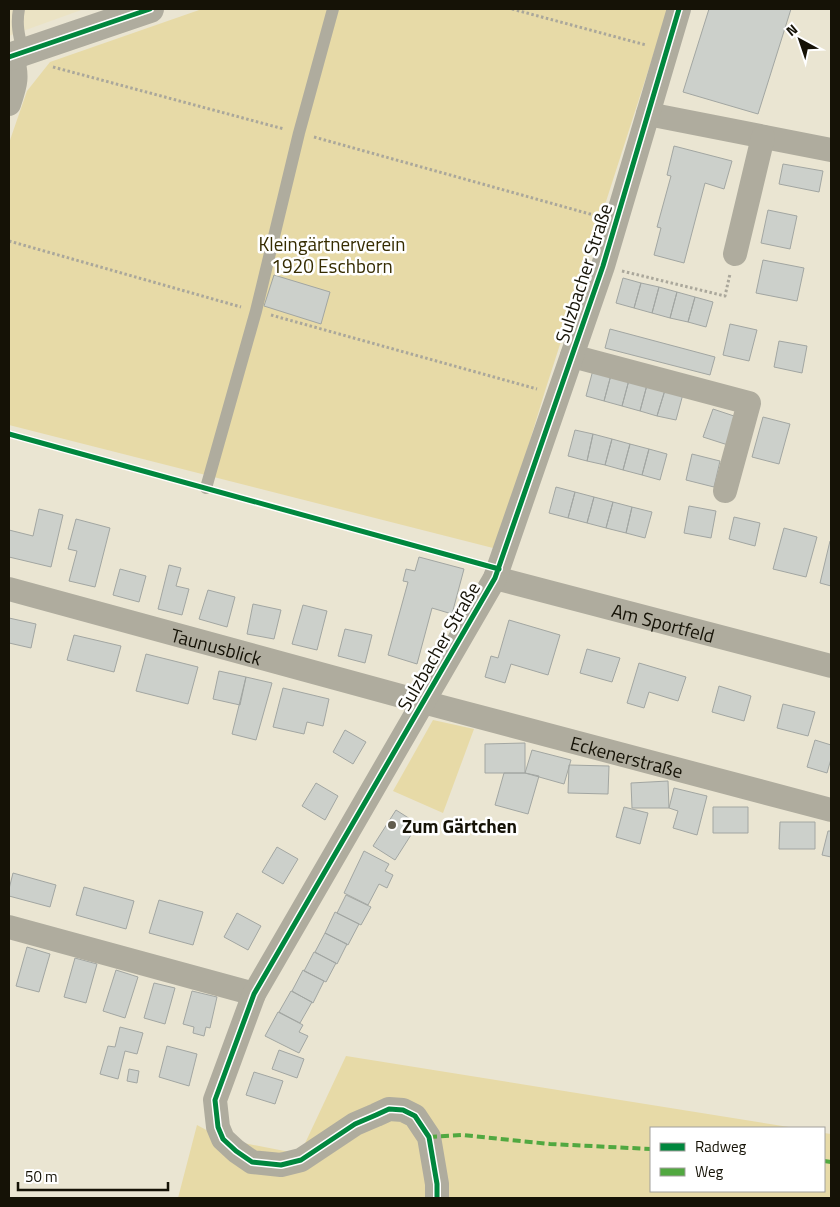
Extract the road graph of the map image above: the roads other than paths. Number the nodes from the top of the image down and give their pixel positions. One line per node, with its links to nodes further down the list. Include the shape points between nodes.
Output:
1 (19, 9): 5 (lane)
2 (150, 9): 5 (street)
3 (333, 9): 12 (lane, via 256,311)
4 (679, 9): 7 (street, Sulzbacher Straße)
5 (15, 55): 6 (street, via 16,84)
6 (9, 104)
7 (648, 114): 8 (street); 11 (street, Sulzbacher Straße, via 603,266)
8 (763, 137): 9 (street); 10 (street)
9 (831, 150)
10 (735, 254)
11 (572, 356): 13 (street, Sulzbacher Straße, via 749,403); 14 (street, Sulzbacher Straße)
12 (206, 488)
13 (725, 491)
14 (495, 578): 16 (street, Am Sportfeld); 17 (street, Sulzbacher Straße)
15 (9, 589): 17 (street, Taunusblick)
16 (831, 666)
17 (423, 702): 18 (street, Eckenerstraße); 20 (street, Sulzbacher Straße)
18 (831, 810)
19 (9, 927): 20 (street)
20 (254, 994): 21 (street, Sulzbacher Straße, via 215,1100 223,1140 252,1162 281,1165 301,1160 355,1124 389,1109 403,1110 415,1116 429,1137)
21 (437, 1191)

